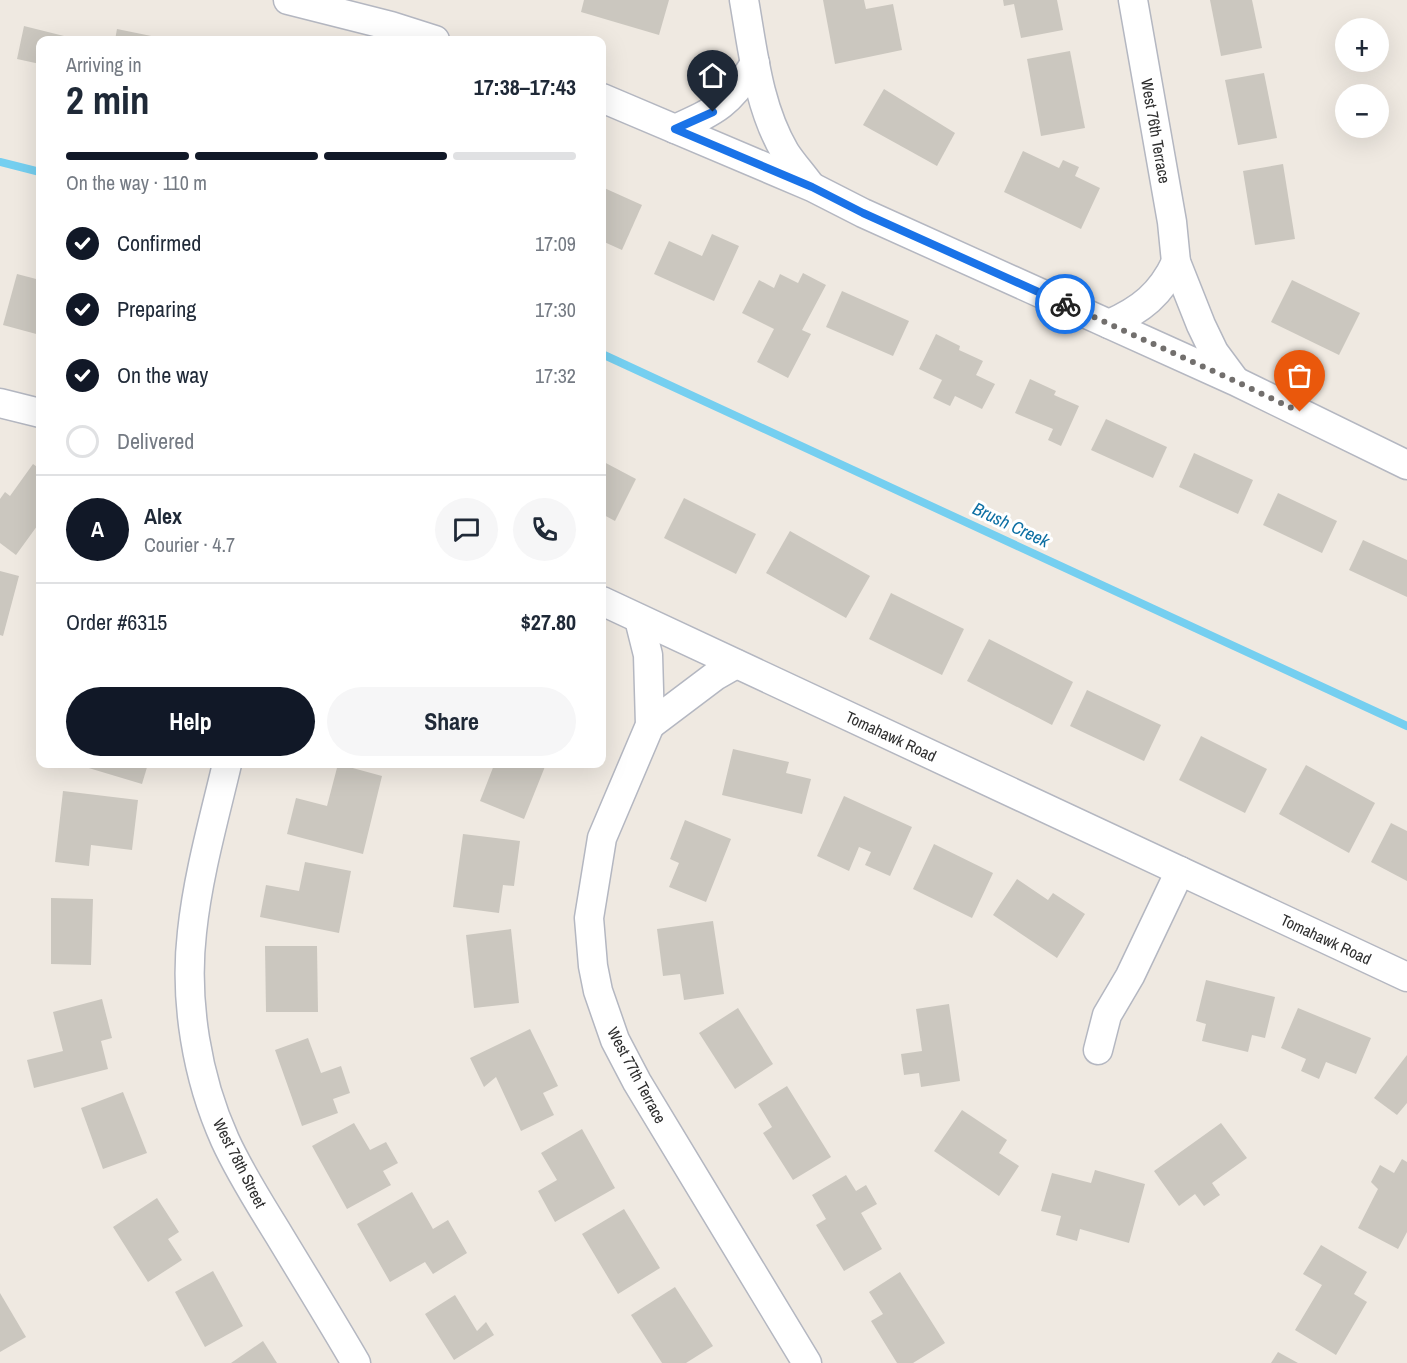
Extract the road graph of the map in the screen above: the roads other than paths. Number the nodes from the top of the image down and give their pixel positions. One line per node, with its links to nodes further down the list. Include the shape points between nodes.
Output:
1 (288, 0): 5 (street)
2 (371, 0): 5 (street)
3 (744, 0): 7 (street)
4 (1133, 0): 11 (street, West 76th Terrace)
5 (391, 26): 6 (street)
6 (422, 36)
7 (755, 63): 9 (street, via 742,85 723,104); 10 (street, via 774,129 786,153)
8 (606, 100): 9 (street)
9 (675, 129): 10 (street)
10 (812, 187): 12 (street)
11 (1176, 262): 12 (street, via 1168,280 1153,296 1134,312); 13 (street, West 76th Terrace, via 1214,352)
12 (1109, 324): 13 (street)
13 (1235, 381): 16 (street)
14 (0, 403): 15 (street)
15 (36, 412)
16 (1407, 465)
17 (606, 603): 18 (street, Tomahawk Road)
18 (639, 619): 19 (street, Tomahawk Road); 20 (street, West 77th Terrace, via 648,655)
19 (736, 664): 20 (street, West 77th Terrace); 22 (street, Tomahawk Road)
20 (650, 725): 26 (street, West 77th Terrace, via 602,838 589,918 598,991 615,1040 637,1082)
21 (226, 768): 25 (street, West 78th Street, via 198,887 192,934 195,1034 204,1077 243,1177)
22 (1180, 871): 23 (street, Tomahawk Road); 24 (street, via 1107,1015)
23 (1407, 977)
24 (1098, 1050)
25 (357, 1363)
26 (807, 1363)

